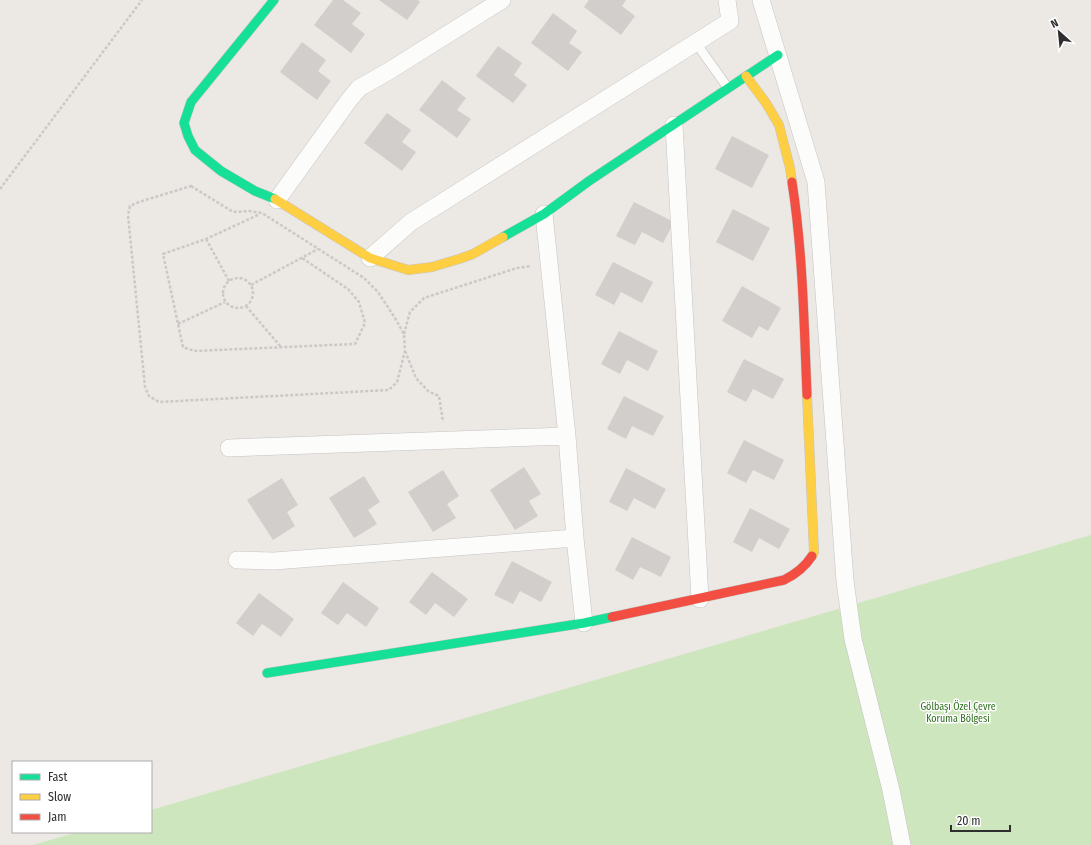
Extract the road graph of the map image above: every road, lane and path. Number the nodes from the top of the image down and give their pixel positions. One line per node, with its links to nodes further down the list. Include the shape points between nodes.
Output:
1 (142, 0): 11 (path)
2 (274, 0): 12 (street, via 191,102 184,123 195,150 221,171 254,191)
3 (502, 0): 12 (street, via 359,88)
4 (727, 0): 6 (street, via 730,21)
5 (761, 0): 7 (street)
6 (696, 43): 9 (lane); 19 (street, via 411,222)
7 (778, 55): 8 (street); 37 (street, via 816,182 845,581 853,639 892,790)
8 (746, 76): 9 (street); 34 (street, via 778,125 790,168 797,215 803,292 814,552 800,571 784,580)
9 (728, 88): 10 (street)
10 (674, 125): 14 (street); 34 (street)
11 (0, 189)
12 (277, 200): 15 (street)
13 (262, 213): 16 (path); 17 (path); 28 (path, via 233,212 191,186 130,206 128,215 145,387 149,396 159,402 389,390 397,382)
14 (544, 214): 19 (street, via 473,254 432,268 408,270); 20 (street)
15 (327, 231): 17 (path); 19 (street)
16 (206, 239): 21 (path); 25 (path, via 163,254)
17 (318, 249): 18 (path); 26 (path, via 364,278 378,292)
18 (302, 258): 22 (path); 27 (path, via 348,289 359,302 365,323 355,344)
19 (370, 258)
20 (549, 265): 26 (path, via 517,268 424,298 410,312); 29 (street)
21 (229, 280): 22 (path, via 245,279); 23 (path, via 224,287)
22 (251, 285): 24 (path, via 254,293)
23 (225, 302): 24 (path, via 231,307); 25 (path)
24 (246, 306): 27 (path)
25 (178, 324): 27 (path, via 183,347 194,351)
26 (404, 334): 28 (path)
27 (281, 347)
28 (405, 351): 30 (path, via 416,378 428,391 439,396)
29 (567, 436): 30 (street); 32 (street)
30 (446, 440): 31 (street)
31 (229, 448)
32 (575, 538): 33 (street, via 274,561); 35 (street)
33 (237, 560)
34 (700, 598): 35 (street)
35 (584, 623): 36 (street)
36 (267, 673)
37 (902, 845)

